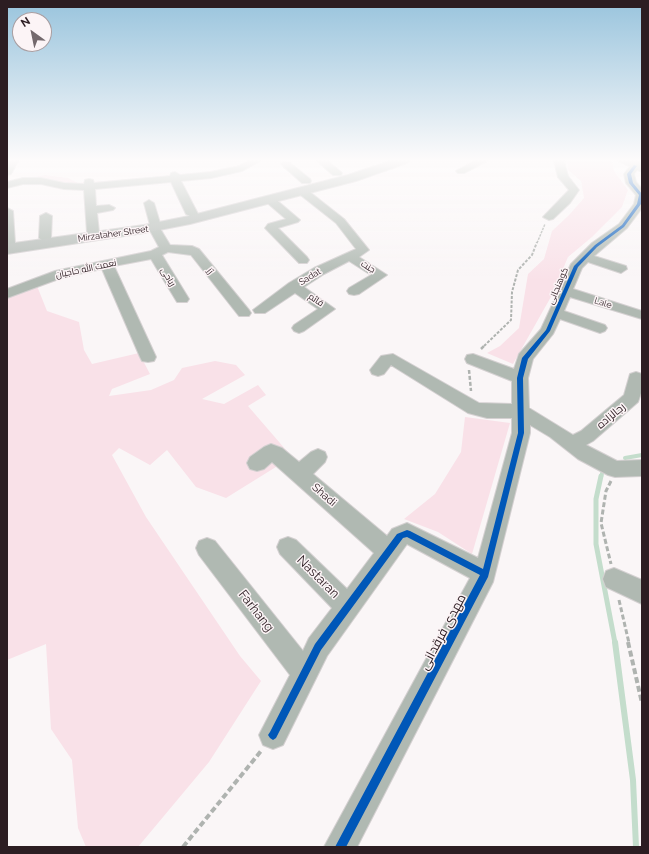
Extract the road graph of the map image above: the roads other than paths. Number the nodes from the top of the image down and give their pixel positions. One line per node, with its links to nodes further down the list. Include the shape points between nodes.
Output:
1 (90, 201): 11 (street)
2 (186, 201): 13 (street)
3 (246, 201): 13 (main road, Mirzataher Street)
4 (262, 201): 18 (main road, Mirzataher Street, via 209,215)
5 (271, 201): 25 (street, via 294,220 271,228)
6 (321, 201): 15 (street)
7 (566, 201): 16 (street)
8 (639, 201): 24 (street, کوهنجانی, via 623,226 596,246)
9 (149, 203): 18 (street, ریاحی)
10 (109, 208): 11 (street)
11 (91, 210): 19 (street)
12 (7, 211): 21 (street)
13 (192, 214): 18 (main road, Mirzataher Street)
14 (46, 216): 20 (street)
15 (336, 217): 17 (street); 23 (street, Sadat, via 363,250)
16 (549, 217)
17 (320, 222)
18 (154, 225): 19 (main road, Mirzataher Street); 21 (main road, Mirzataher Street); 22 (street, ریاحی)
19 (94, 232): 20 (main road, Mirzataher Street)
20 (45, 238): 21 (main road, Mirzataher Street)
21 (8, 245)
22 (160, 251): 26 (street, نعمت الله حاجیان); 32 (street, ریاحی); 34 (street, رُز, via 195,252)
23 (350, 257): 28 (street, Sadat); 29 (street, جنت, via 380,275)
24 (586, 257): 27 (street); 30 (street, کوهنجانی, via 576,267)
25 (303, 260)
26 (107, 265): 31 (street, نعمت الله حاجیان, via 60,274); 39 (street)
27 (621, 268)
28 (294, 286): 33 (street, Sadat); 37 (street, قائم, via 328,309)
29 (354, 291)
30 (565, 291): 35 (street, کوهنجانی); 36 (street, Lale)
31 (7, 294)
32 (182, 299)
33 (260, 310)
34 (244, 313)
35 (556, 313): 38 (street); 42 (street, کوهنجانی, via 548,331 525,358)
36 (640, 315)
37 (299, 328)
38 (600, 328)
39 (148, 357)
40 (473, 358): 42 (street)
41 (378, 370): 44 (street, via 387,360 393,359 474,408 487,412)
42 (520, 378): 44 (street, کوهنجانی)
43 (636, 378): 45 (street, رجالزاده, via 632,398 587,436)
44 (521, 411): 45 (street); 53 (street, مهدی فرقدانی, via 521,433)
45 (571, 444): 48 (street, via 615,469)
46 (318, 457): 49 (street)
47 (257, 463): 49 (street, Shadi, via 273,451)
48 (642, 468)
49 (300, 474): 52 (street, Shadi)
50 (288, 547): 56 (street, Nastaran)
51 (207, 548): 57 (street, Farhang)
52 (389, 552): 53 (street, via 400,536 407,533); 56 (street)
53 (485, 574): 59 (street, مهدی فرقدانی)
54 (614, 579): 55 (street)
55 (642, 592)
56 (348, 607): 57 (street, via 318,647)
57 (305, 674): 58 (street)
58 (273, 735)
59 (340, 847)

